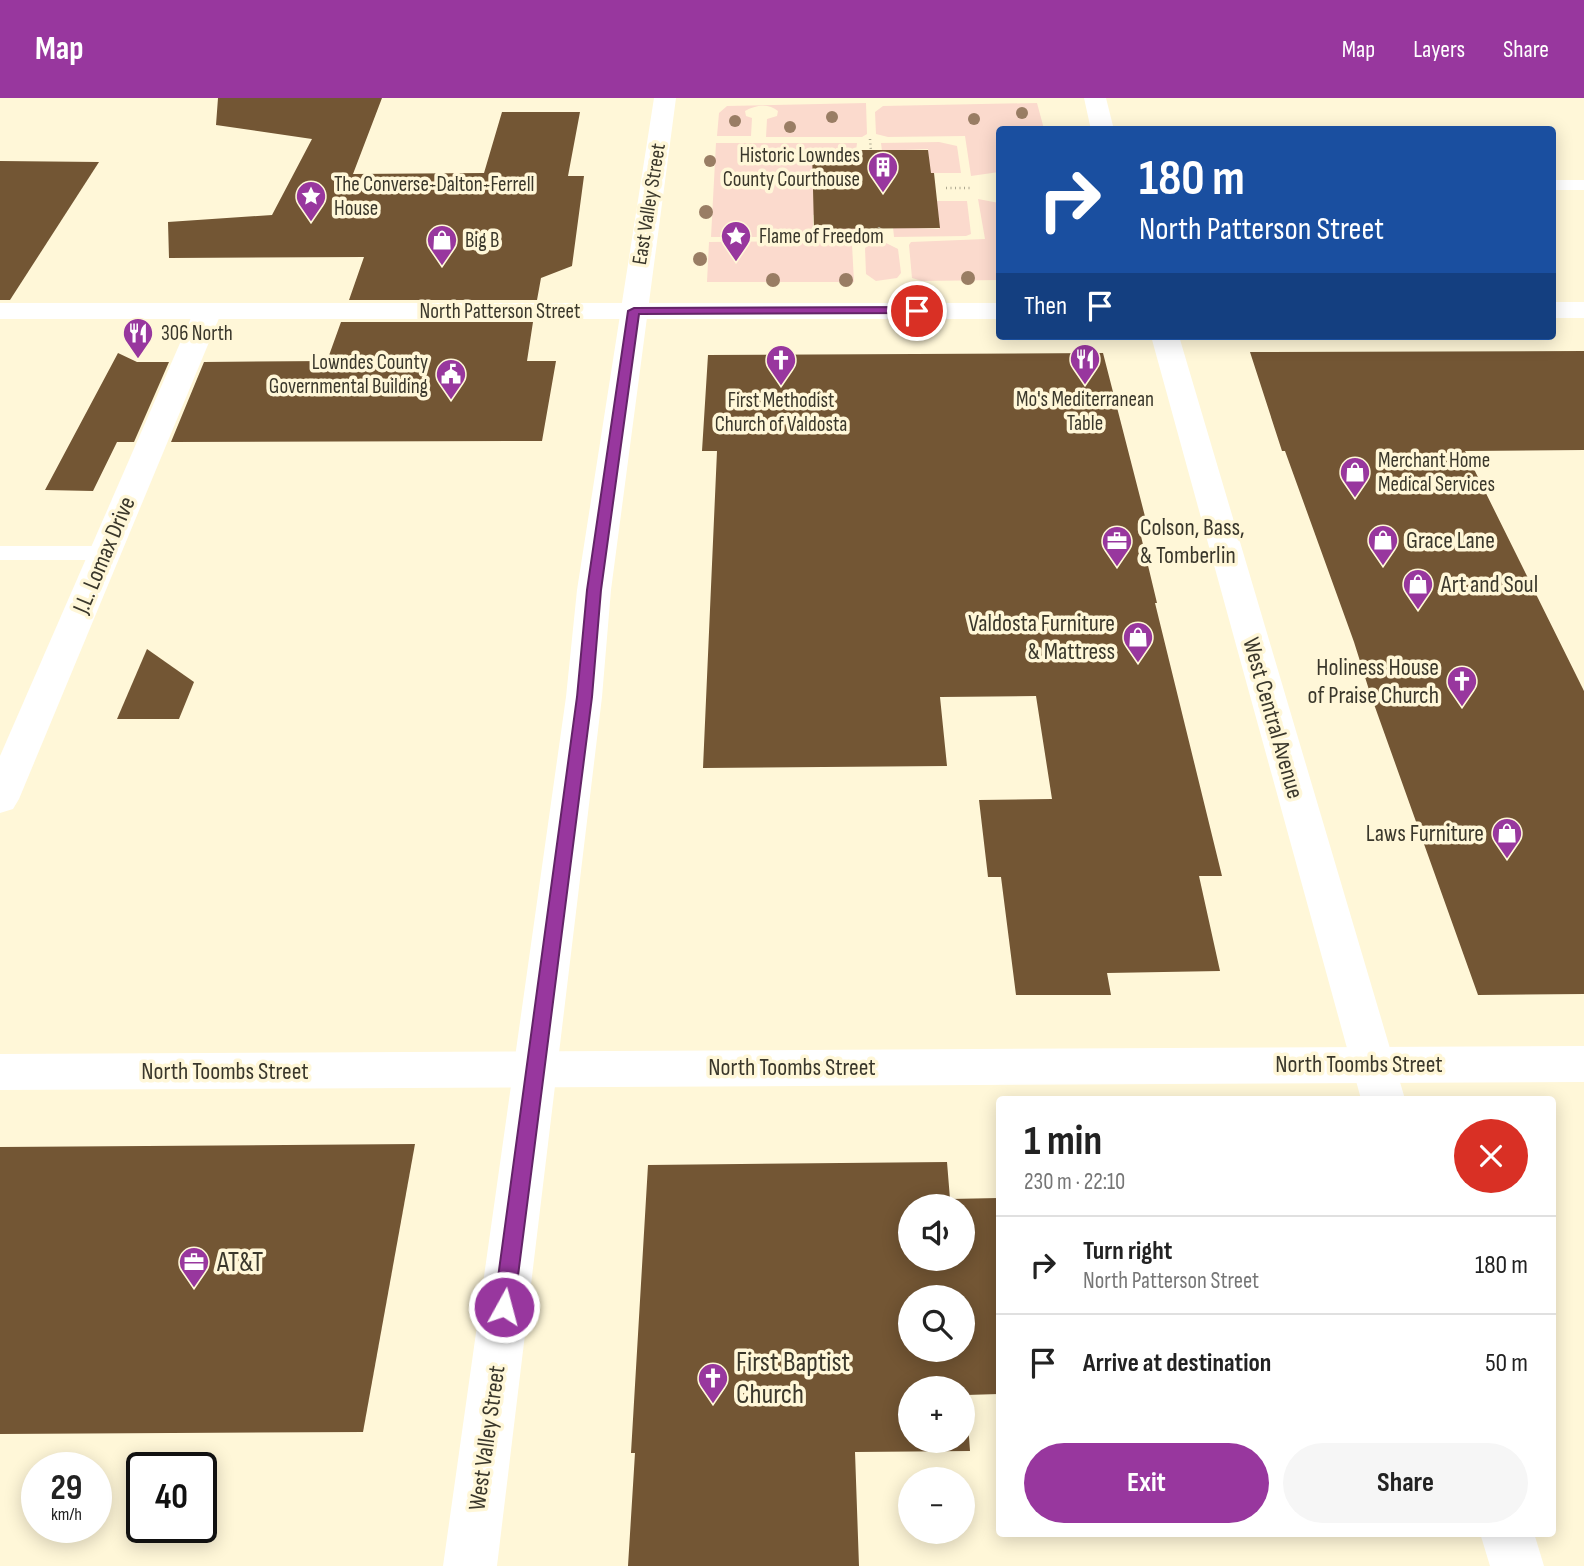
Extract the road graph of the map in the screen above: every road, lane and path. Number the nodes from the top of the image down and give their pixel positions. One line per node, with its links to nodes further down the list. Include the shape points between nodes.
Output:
1 (665, 98): 16 (main road, East Valley Street)
2 (1095, 98): 3 (main road)
3 (1102, 126)
4 (870, 139): 5 (path)
5 (871, 151)
6 (1556, 185): 7 (lane)
7 (1584, 185)
8 (946, 188): 9 (path)
9 (970, 188)
10 (879, 227): 11 (path)
11 (880, 239)
12 (1556, 310): 13 (main road)
13 (1584, 310)
14 (0, 311): 15 (main road, North Patterson Street)
15 (208, 311): 16 (main road, North Patterson Street); 20 (main road, J.L. Lomax Drive)
16 (634, 311): 17 (main road, North Patterson Street); 23 (main road, West Valley Street, via 594,590)
17 (996, 311)
18 (1166, 340): 25 (main road, West Central Avenue)
19 (0, 553): 20 (lane)
20 (104, 553): 21 (main road, J.L. Lomax Drive)
21 (0, 799)
22 (1584, 1064): 25 (main road, North Toombs Street)
23 (535, 1069): 24 (main road, North Toombs Street); 25 (main road, North Toombs Street); 27 (main road, West Valley Street)
24 (0, 1072)
25 (1378, 1081)
26 (1508, 1537): 28 (main road)
27 (470, 1566)
28 (1517, 1566)

